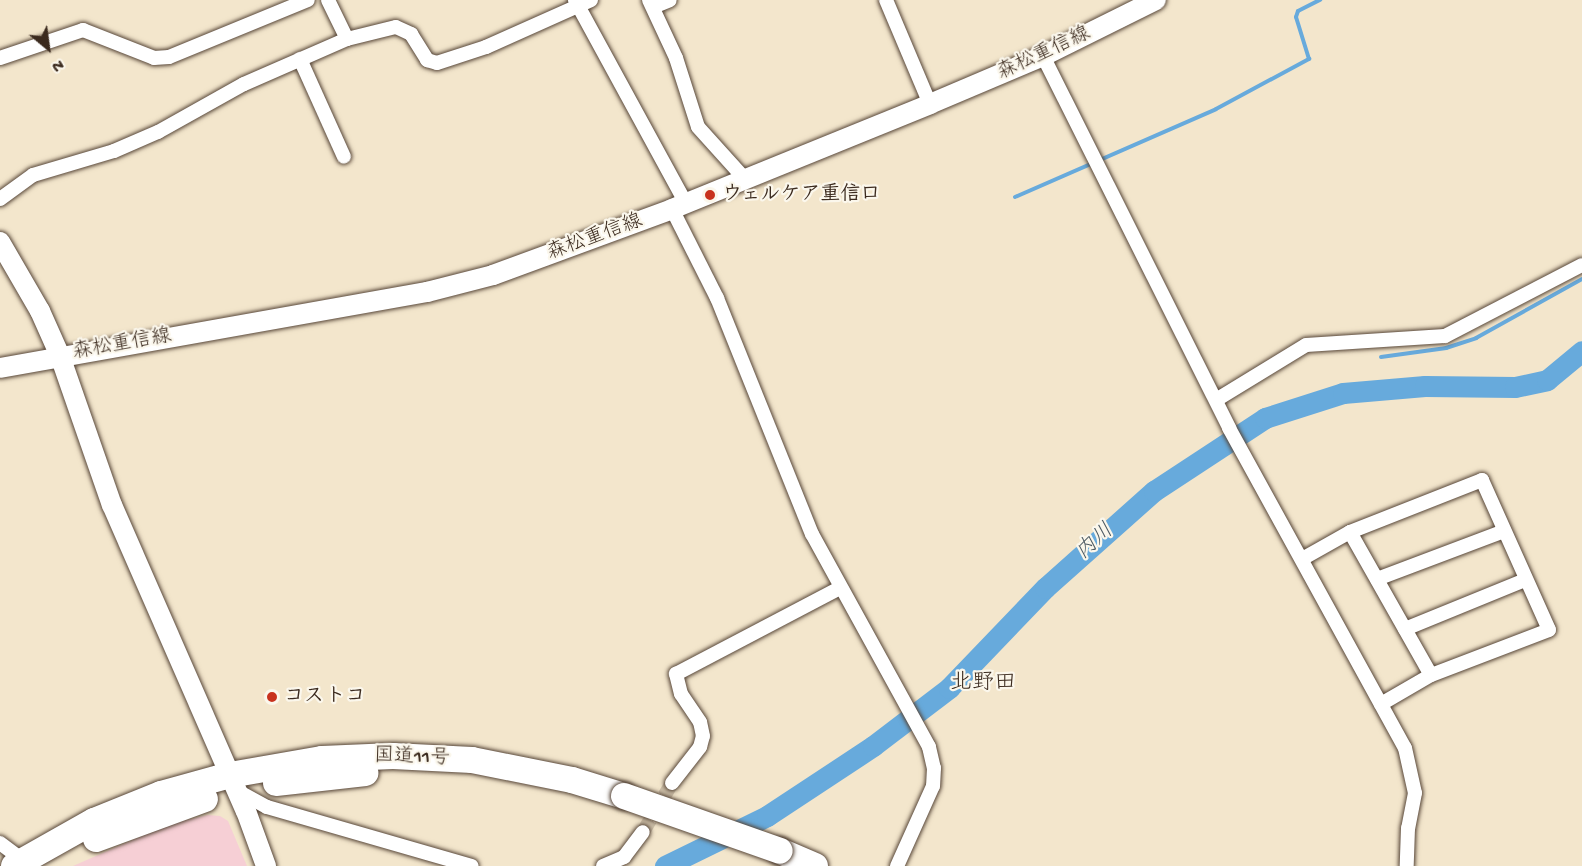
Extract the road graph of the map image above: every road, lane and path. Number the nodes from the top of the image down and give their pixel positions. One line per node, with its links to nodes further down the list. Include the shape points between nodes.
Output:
1 (308, 0): 11 (street, via 169,57 154,58 83,30)
2 (328, 0): 9 (street)
3 (591, 0): 7 (street)
4 (670, 0): 8 (street)
5 (886, 0): 13 (street)
6 (1156, 0): 10 (main road, 森松重信線)
7 (576, 3): 9 (street, via 486,47 437,63 427,60 411,34 396,27); 17 (street)
8 (651, 4): 15 (street, via 676,58 698,127)
9 (347, 39): 12 (street)
10 (1043, 56): 13 (main road, 森松重信線); 22 (street)
11 (0, 58)
12 (300, 59): 14 (street); 16 (street, via 244,84 158,132 114,151 33,176)
13 (930, 104): 15 (main road, 森松重信線)
14 (344, 157)
15 (745, 180): 17 (main road, 森松重信線)
16 (0, 199)
17 (679, 206): 20 (main road, 森松重信線, via 493,275 427,292); 28 (street, via 788,481)
18 (0, 242): 20 (main road, via 40,311)
19 (1582, 265): 22 (street, via 1445,336 1306,345)
20 (60, 356): 21 (main road, 森松重信線); 32 (main road, via 112,505)
21 (0, 368)
22 (1216, 400): 25 (street)
23 (1504, 531): 24 (street, via 1482,480); 26 (street); 27 (street)
24 (1350, 532): 25 (street); 26 (street)
25 (1302, 559): 31 (street)
26 (1377, 579): 29 (street)
27 (1525, 580): 29 (street); 30 (street, via 1549,630)
28 (840, 588): 33 (street, via 676,674 681,694 700,722 703,736 700,747); 42 (street, via 918,724 934,768 933,786)
29 (1405, 629): 30 (street)
30 (1431, 675): 31 (street)
31 (1381, 704): 43 (street, via 1405,748 1415,793 1408,828)
32 (233, 783): 36 (highway, 国道11号, via 424,773 505,782 622,803); 37 (highway, 国道11号, via 123,808); 38 (main road); 39 (street, via 267,807)
33 (672, 783)
34 (643, 832): 40 (street, via 624,857)
35 (0, 843): 37 (street)
36 (774, 860): 41 (highway, 国道11号)
37 (28, 864)
38 (266, 866)
39 (472, 866)
40 (603, 866)
41 (815, 866)
42 (897, 866)
43 (1407, 866)

